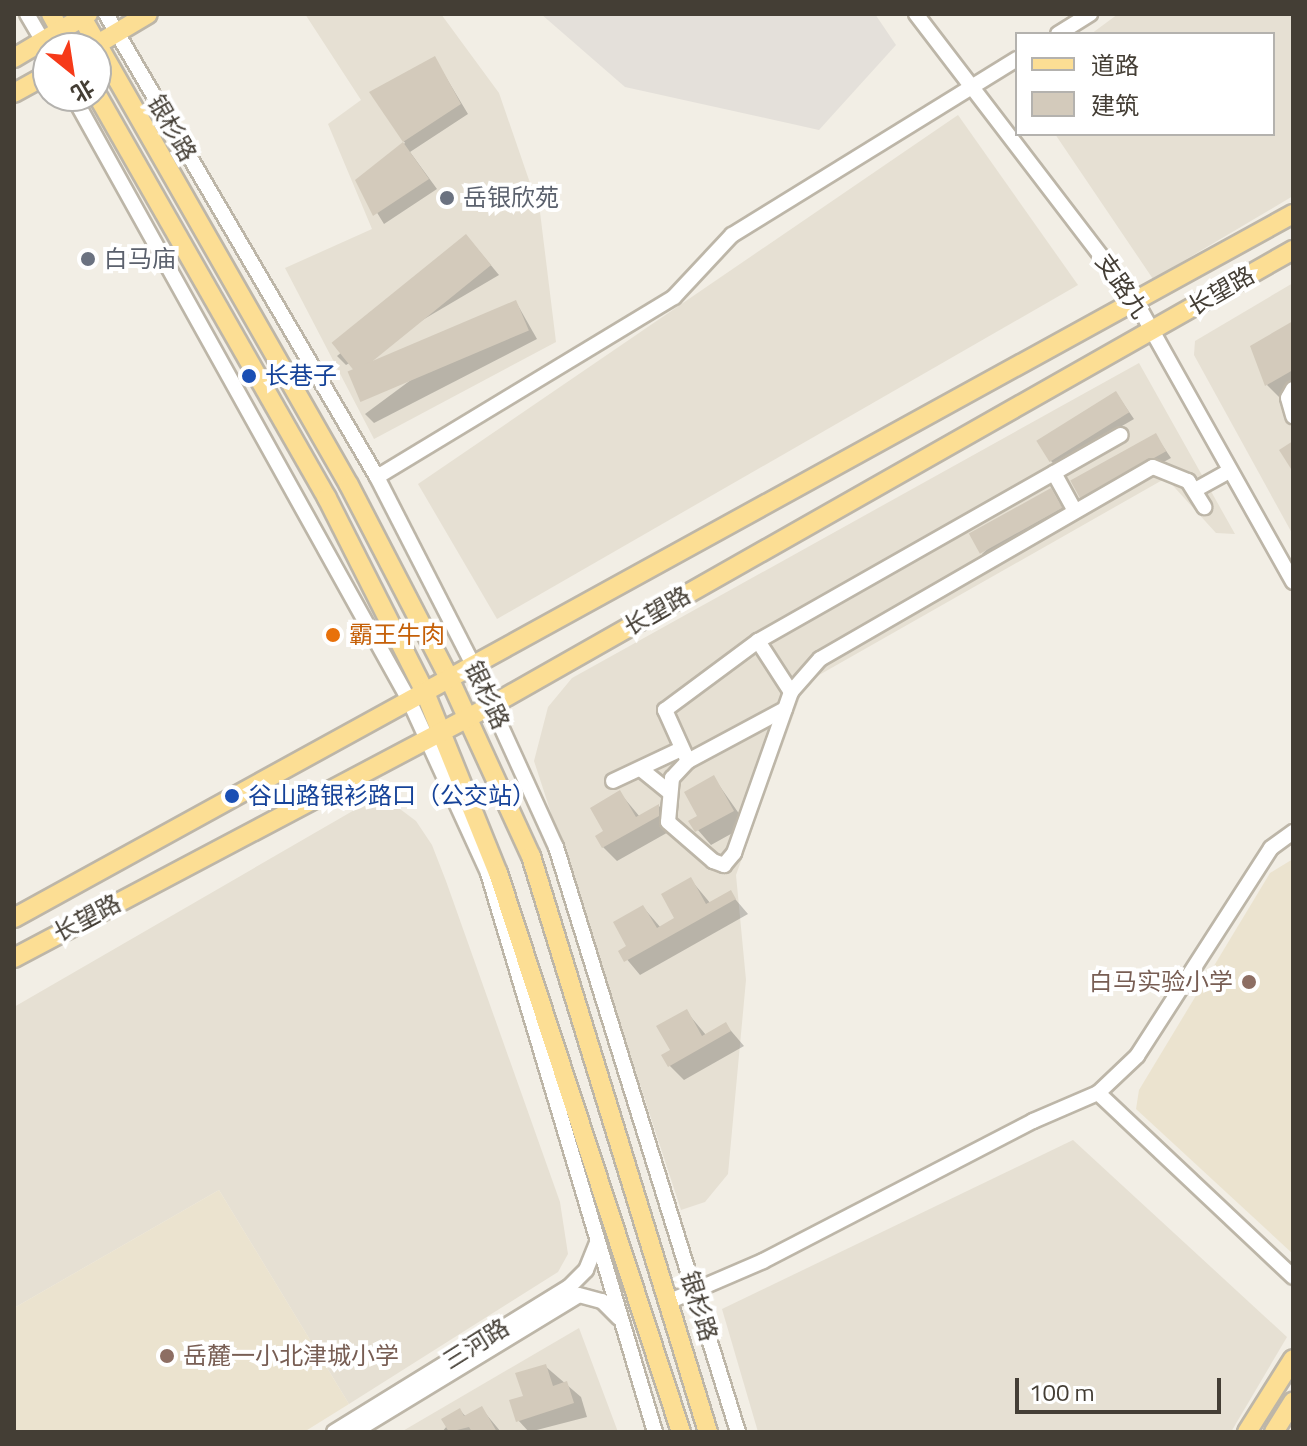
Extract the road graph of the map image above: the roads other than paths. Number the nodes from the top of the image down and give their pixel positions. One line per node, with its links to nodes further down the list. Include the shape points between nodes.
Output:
1 (27, 14): 8 (street)
2 (106, 14): 10 (street, 银杉路)
3 (148, 14): 10 (main road)
4 (916, 14): 15 (street, 支路九)
5 (1090, 14): 9 (street)
6 (83, 15): 7 (main road)
7 (56, 22)
8 (38, 32)
9 (1061, 32)
10 (117, 33): 11 (main road); 28 (street, 银杉路)
11 (112, 36)
12 (1015, 60): 15 (street)
13 (112, 77): 35 (main road, 银杉路, via 349,485)
14 (32, 83): 16 (main road)
15 (972, 87): 21 (street, 支路九); 28 (street, via 732,235 674,297)
16 (14, 93)
17 (82, 112): 37 (street, 银杉路)
18 (107, 112): 37 (main road, 银杉路, via 327,498)
19 (1293, 214): 21 (main road, 长望路)
20 (1293, 250): 22 (main road, 长望路)
21 (1136, 302): 22 (street, 支路九); 34 (main road, 长望路)
22 (1153, 330): 26 (street, 支路九); 38 (main road, 长望路)
23 (1293, 389): 24 (street, via 1288,398)
24 (1293, 416)
25 (1121, 435): 27 (street)
26 (1229, 471): 29 (street); 32 (street, 支路九)
27 (1054, 473): 31 (street); 33 (street)
28 (377, 477): 34 (street, 银杉路)
29 (1195, 490): 30 (street); 31 (street, via 1178,473 1153,467)
30 (1204, 507)
31 (1075, 511): 36 (street, via 820,659)
32 (1293, 582)
33 (758, 641): 36 (street); 42 (street, via 665,710)
34 (473, 665): 35 (main road, 长望路); 38 (street, 银杉路)
35 (449, 678): 37 (main road, 长望路); 40 (main road, 银杉路)
36 (791, 692): 39 (street)
37 (416, 694): 41 (main road, 银杉路); 47 (main road, 长望路)
38 (492, 705): 40 (main road, 长望路); 52 (street, 银杉路, via 556,847)
39 (785, 709): 42 (street); 45 (street, via 730,862 713,861 673,829)
40 (467, 717): 41 (main road, 长望路); 53 (main road, 银杉路, via 531,856)
41 (434, 733): 48 (main road, 长望路); 50 (street, 银杉路, via 488,873); 60 (main road, 银杉路, via 498,873)
42 (684, 755): 43 (street); 45 (street)
43 (642, 770): 44 (street); 45 (street)
44 (613, 781)
45 (668, 791)
46 (1293, 832): 49 (street, via 1271,848 1137,1056)
47 (14, 918)
48 (14, 958)
49 (1098, 1093): 51 (street); 52 (street)
50 (598, 1239): 54 (street, 银杉路); 57 (street, 三河路, via 593,1260 569,1287)
51 (1293, 1277)
52 (694, 1290): 53 (street); 62 (street, 银杉路)
53 (668, 1302): 61 (main road, 银杉路)
54 (623, 1324): 58 (street, 三河路, via 602,1301 579,1295); 59 (street, 银杉路)
55 (1293, 1359): 63 (main road)
56 (1293, 1401): 64 (main road)
57 (334, 1432)
58 (354, 1432)
59 (655, 1432)
60 (681, 1432)
61 (708, 1432)
62 (738, 1432)
63 (1247, 1432)
64 (1274, 1432)

